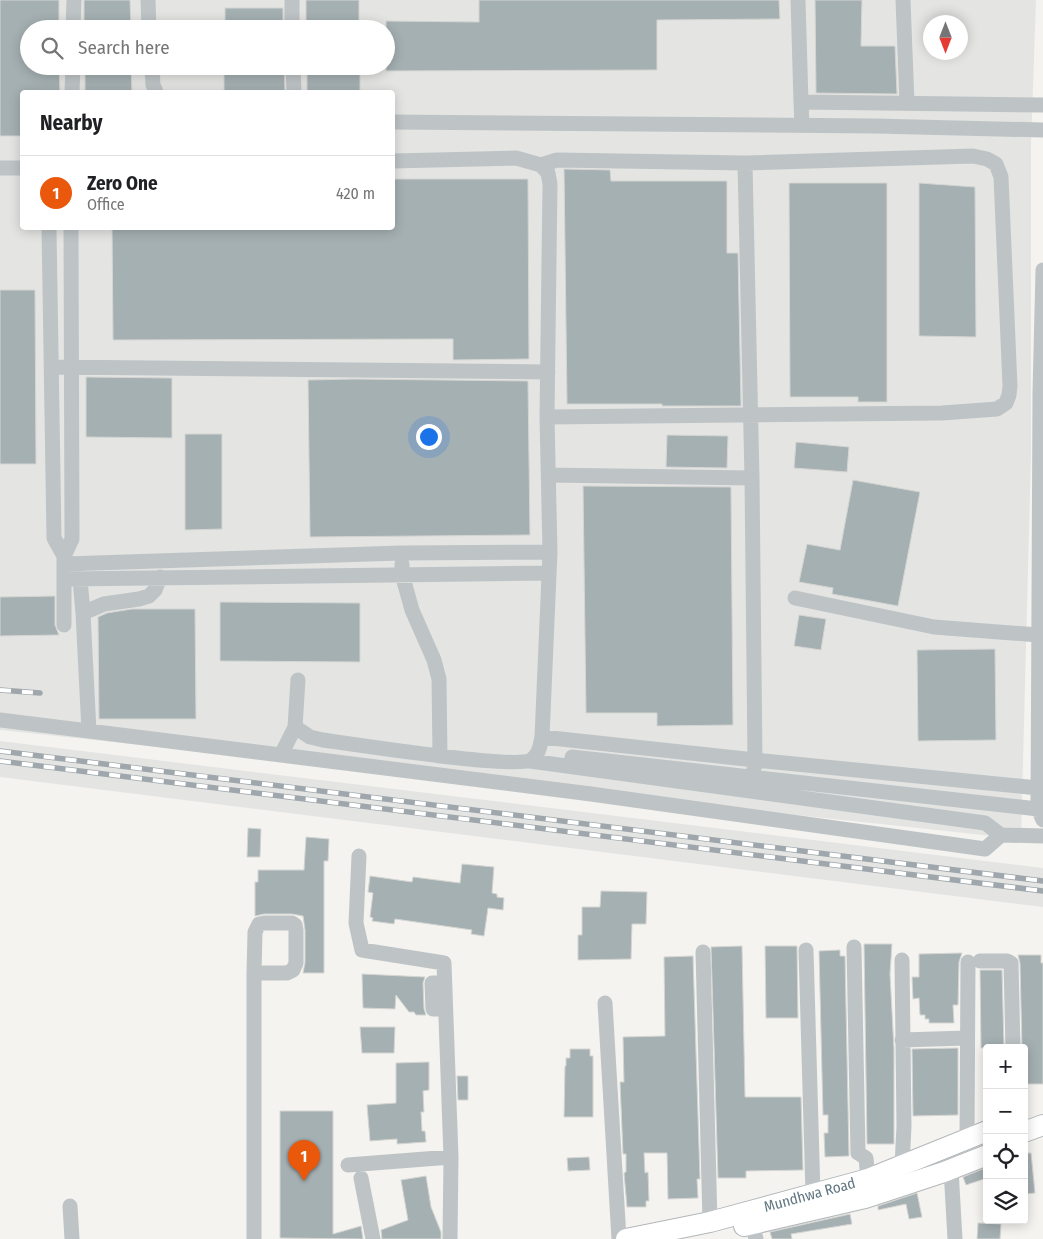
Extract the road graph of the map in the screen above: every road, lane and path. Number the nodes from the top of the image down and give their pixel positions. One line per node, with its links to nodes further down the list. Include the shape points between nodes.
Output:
1 (74, 0): 6 (street)
2 (148, 0): 7 (street)
3 (292, 0): 8 (street)
4 (798, 0): 15 (street)
5 (903, 0): 16 (street)
6 (73, 20)
7 (149, 20)
8 (292, 20)
9 (72, 75): 12 (street)
10 (152, 75): 13 (street)
11 (293, 75): 14 (street)
12 (72, 90)
13 (155, 90)
14 (294, 90)
15 (801, 102): 16 (street); 19 (street)
16 (907, 103): 17 (street)
17 (1043, 104)
18 (395, 122): 19 (street)
19 (802, 125): 20 (street)
20 (1043, 130)
21 (395, 161): 23 (street, via 516,158)
22 (746, 163): 23 (street, via 557,160); 34 (street); 34 (street, via 973,156 996,164 1001,177 1010,386 1006,403 997,409 942,413)
23 (541, 165): 32 (street, via 548,173 550,184)
24 (0, 168): 25 (street)
25 (20, 168)
26 (49, 230): 31 (street)
27 (71, 230): 30 (street)
28 (1043, 270): 29 (street)
29 (1043, 294): 33 (street)
30 (72, 366): 31 (street); 32 (street); 43 (street, via 72,538)
31 (52, 367): 43 (street, via 54,538)
32 (548, 372): 35 (street)
33 (1042, 392): 38 (street)
34 (750, 415): 35 (street); 37 (street)
35 (547, 417): 36 (street)
36 (549, 475): 37 (street); 40 (street)
37 (752, 478): 59 (street)
38 (1042, 487): 39 (street)
39 (1042, 523): 42 (street)
40 (550, 552): 41 (street); 44 (street)
41 (401, 553): 43 (street); 45 (street)
42 (1042, 566): 50 (street)
43 (68, 569): 46 (street); 48 (street); 49 (street)
44 (549, 573): 45 (street); 55 (street)
45 (402, 574): 46 (street); 57 (street, via 438,679)
46 (160, 577): 48 (street, via 149,596 104,604)
47 (795, 598): 50 (street, via 934,627)
48 (83, 613): 54 (street)
49 (64, 625)
50 (1040, 635): 61 (street)
51 (298, 680): 53 (street)
52 (0, 720): 54 (street)
53 (296, 727): 56 (street); 57 (street, via 310,737 323,740)
54 (89, 731): 56 (street)
55 (542, 737): 58 (street); 59 (street)
56 (281, 755): 63 (street, via 985,848)
57 (440, 756): 58 (street, via 514,763)
58 (534, 757): 60 (street); 63 (street, via 985,822)
59 (755, 760): 60 (street); 61 (street)
60 (753, 777): 62 (street)
61 (1038, 788): 62 (street)
62 (1040, 815)
63 (1001, 835): 64 (street)
64 (1043, 836)
65 (358, 856): 82 (street, via 356,922 362,950 444,963)
66 (854, 947): 87 (street, via 858,1153 866,1158)
67 (806, 950): 88 (street)
68 (703, 952): 90 (street)
69 (902, 960): 73 (street)
70 (254, 973): 93 (street)
71 (605, 1003): 96 (street)
72 (967, 1038): 73 (street); 74 (street, via 974,962 1007,961 1011,963); 80 (street)
73 (902, 1040): 84 (street)
74 (1014, 1044)
75 (1043, 1111): 77 (main road)
76 (1043, 1116): 77 (main road)
77 (1030, 1129)
78 (983, 1133): 80 (main road, Mundhwa Road)
79 (983, 1139): 80 (main road, via 962,1146)
80 (960, 1142): 84 (main road, Mundhwa Road)
81 (983, 1154): 85 (main road, Mundhwa Road)
82 (451, 1157): 83 (street); 95 (street)
83 (348, 1165)
84 (902, 1166): 87 (main road, Mundhwa Road)
85 (951, 1169): 91 (main road, Mundhwa Road); 99 (street)
86 (361, 1178): 94 (street)
87 (868, 1179): 88 (main road, Mundhwa Road)
88 (813, 1194): 90 (main road, Mundhwa Road)
89 (70, 1206): 92 (street)
90 (710, 1222): 97 (main road, Mundhwa Road)
91 (754, 1232): 98 (main road, Mundhwa Road)
92 (72, 1239)
93 (254, 1239)
94 (373, 1239)
95 (450, 1239)
96 (619, 1239)
97 (626, 1239)
98 (687, 1239)
99 (955, 1239)

